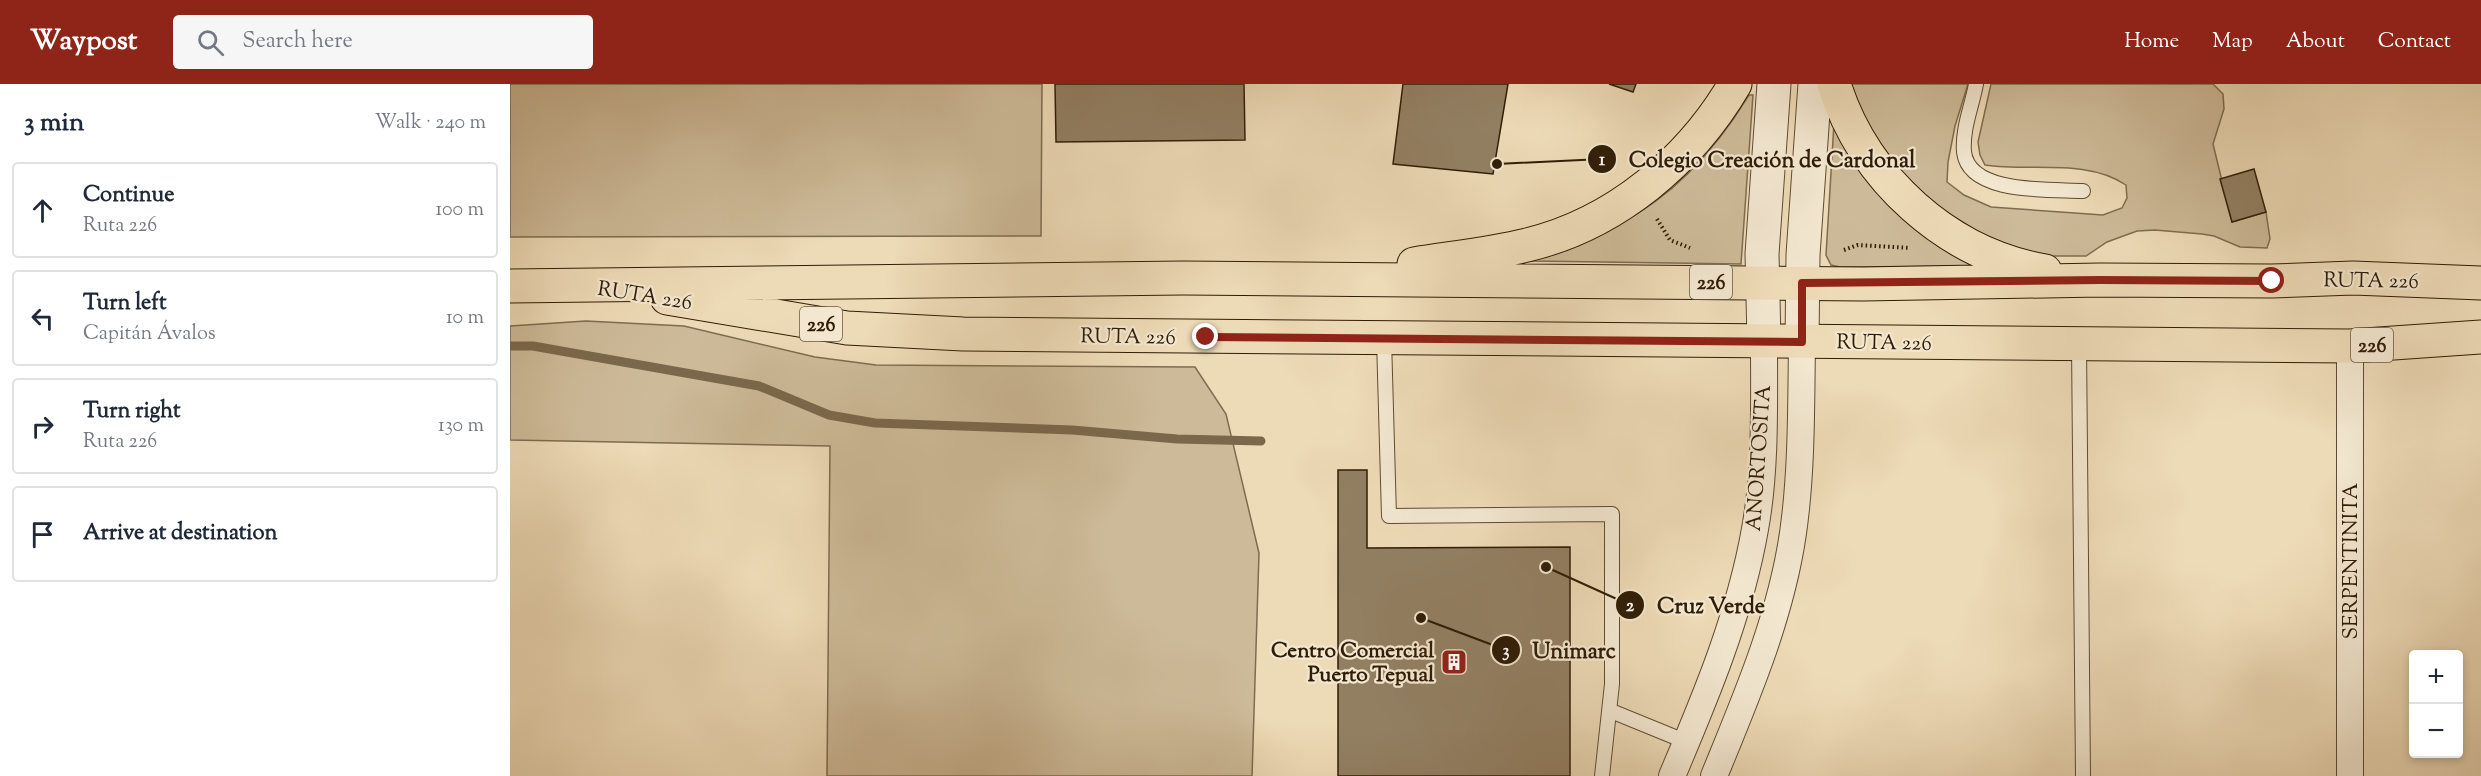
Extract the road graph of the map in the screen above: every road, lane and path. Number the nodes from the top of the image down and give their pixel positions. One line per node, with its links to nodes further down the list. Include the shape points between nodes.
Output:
1 (1735, 84): 6 (main road, via 1684,154)
2 (1774, 84): 11 (street)
3 (1815, 84): 12 (street)
4 (1834, 84): 8 (main road, via 1877,168)
5 (1976, 84): 7 (lane, via 1964,133 1964,155 1972,170 1987,181 2006,187)
6 (1640, 191): 9 (path, via 1670,240); 13 (main road, via 1586,223 1528,245)
7 (2083, 191)
8 (1933, 224): 10 (path, via 1911,248 1858,245); 14 (main road, via 2026,268)
9 (1698, 250)
10 (1841, 251)
11 (1762, 268): 12 (main road, RUTA 226 / 226); 13 (main road, RUTA 226 / 226); 20 (street)
12 (1802, 269): 14 (main road, RUTA 226 / 226); 21 (street)
13 (1323, 279): 16 (main road, RUTA 226 / 226)
14 (2100, 280): 15 (main road, RUTA 226 / 226, via 2353,278)
15 (2481, 283)
16 (570, 284): 17 (main road, RUTA 226 / 226); 19 (main road, RUTA 226 / 226, via 847,328 907,333)
17 (510, 286)
18 (2481, 337): 23 (main road, RUTA 226 / 226)
19 (1384, 339): 20 (main road, RUTA 226 / 226); 24 (lane, via 1389,516 1612,514)
20 (1764, 342): 21 (main road, RUTA 226 / 226); 25 (street, ANORTOSITA, via 1756,528 1726,641)
21 (1802, 342): 22 (main road, RUTA 226 / 226); 28 (street, ANORTOSITA, via 1793,535 1761,653)
22 (2079, 344): 23 (main road, RUTA 226 / 226); 29 (lane)
23 (2350, 346): 30 (street, SERPENTINITA)
24 (1611, 711): 25 (lane); 26 (lane)
25 (1687, 742): 27 (street, ANORTOSITA)
26 (1602, 776)
27 (1672, 776)
28 (1714, 776)
29 (2083, 776)
30 (2350, 776)

